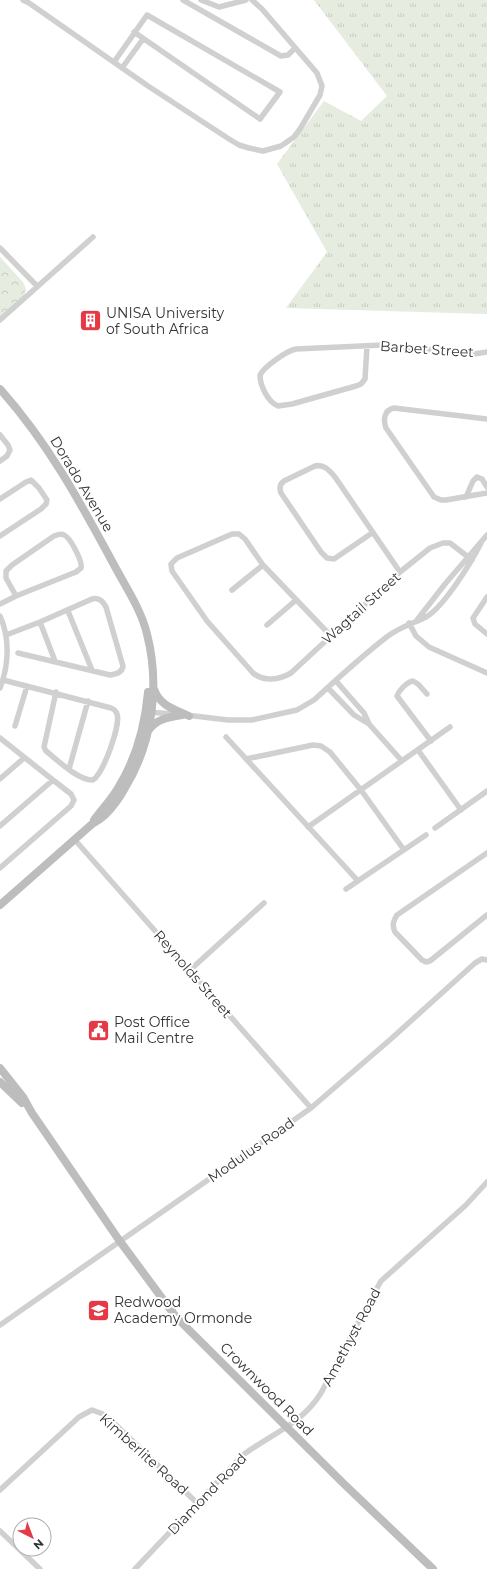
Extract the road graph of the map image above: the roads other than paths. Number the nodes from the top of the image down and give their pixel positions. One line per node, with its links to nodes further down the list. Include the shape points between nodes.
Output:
1 (23, 0): 9 (street)
2 (183, 0): 8 (street, via 281,56 288,55)
3 (202, 0): 4 (street, via 219,8)
4 (246, 0)
5 (252, 0): 8 (street)
6 (134, 32): 7 (street); 7 (street, via 147,15 280,92 260,119); 9 (street)
7 (143, 39): 10 (street)
8 (295, 48): 10 (street, via 317,73 322,86 320,95 294,137 281,146 263,151 239,145)
9 (114, 62): 10 (street)
10 (122, 68)
11 (93, 237): 13 (street)
12 (0, 248): 13 (street)
13 (37, 286): 14 (street)
14 (0, 320)
15 (367, 346): 15 (street, Barbet Street, via 365,379 356,386 278,406 268,398 260,379 262,371 291,350); 16 (street, Barbet Street, via 386,345 474,354)
16 (487, 352)
17 (0, 389): 34 (street, Dorado Avenue, via 57,464)
18 (487, 419): 23 (street, via 396,408 391,409 385,416 386,428 434,497 443,500)
19 (0, 435): 20 (street, via 10,450)
20 (0, 461)
21 (487, 487): 23 (street, via 482,479 477,477)
22 (487, 493): 23 (street)
23 (466, 497)
24 (0, 499): 26 (street, via 31,480 47,498 41,509)
25 (372, 533): 25 (street, via 335,477 323,466 314,467 281,484 282,494 327,558 334,558); 30 (street)
26 (0, 536)
27 (487, 536): 28 (street)
28 (470, 558): 30 (street, Wagtail Street, via 450,543 443,543 424,552); 39 (street, via 428,604); 39 (street, via 443,601 427,616)
29 (263, 565): 31 (street); 35 (street); 45 (street, Wagtail Street, via 243,537 235,533 177,558 171,565 174,574 207,620 258,677 265,679 288,675)
30 (400, 572): 45 (street, Wagtail Street)
31 (232, 590)
32 (16, 596): 32 (street, via 81,568 82,563 65,535 54,536 6,571 5,576); 36 (street)
33 (487, 597): 43 (street, via 473,618 475,624)
34 (132, 599): 53 (street, Dorado Avenue, via 144,621 151,649); 59 (street, Dorado Avenue, via 147,664)
35 (296, 600): 42 (street); 45 (street)
36 (0, 604)
37 (68, 611): 40 (street); 48 (street); 48 (street, via 95,598 99,598 106,607 122,669 110,675)
38 (0, 616): 44 (street)
39 (417, 620): 41 (street)
40 (40, 622): 44 (street); 47 (street)
41 (409, 624): 49 (street, via 416,636 429,647); 51 (street, via 388,635)
42 (267, 625)
43 (487, 634)
44 (6, 635): 50 (street, via 8,650)
45 (330, 635)
46 (18, 653): 47 (street)
47 (55, 662): 48 (street)
48 (92, 670)
49 (487, 673)
50 (3, 680): 52 (street); 54 (street)
51 (336, 681): 55 (street); 61 (street, via 364,713)
52 (27, 686): 56 (street); 62 (street)
53 (154, 686): 59 (street, Dorado Avenue); 60 (street, via 156,695 163,703)
54 (0, 688)
55 (328, 688): 60 (street, via 303,708 268,717 243,720); 61 (street, via 354,715)
56 (56, 692): 58 (street); 72 (street, via 43,745 46,751)
57 (428, 694): 67 (street, via 413,681 399,691 397,696)
58 (88, 701): 72 (street); 72 (street, via 111,708 117,713 117,724 107,761 93,780 88,780)
59 (149, 712): 60 (street); 64 (street); 78 (street, via 123,780)
60 (186, 715): 64 (street, via 158,722)
61 (369, 724): 71 (street)
62 (15, 726)
63 (450, 727): 67 (street)
64 (148, 731): 78 (street, via 125,788 105,815)
65 (226, 737): 70 (street)
66 (0, 738): 69 (street)
67 (431, 741): 68 (street)
68 (418, 750): 71 (street); 77 (street)
69 (24, 758): 73 (street); 74 (street)
70 (246, 759): 75 (street, via 319,745 330,752); 80 (street)
71 (402, 761): 75 (street)
72 (69, 769)
73 (0, 779)
74 (53, 780): 79 (street); 86 (street, via 70,794 74,802)
75 (361, 790): 80 (street); 84 (street)
76 (487, 791): 77 (street)
77 (461, 810): 81 (street)
78 (91, 825): 83 (street)
79 (0, 826)
80 (308, 827): 87 (street)
81 (435, 828)
82 (426, 835): 84 (street)
83 (75, 840): 90 (street); 94 (street, Reynolds Street)
84 (404, 850): 87 (street)
85 (487, 853): 91 (street, via 397,915 393,920 393,926 395,932 422,960 430,962)
86 (0, 868)
87 (358, 881): 88 (street)
88 (346, 889)
89 (264, 903): 94 (street)
90 (0, 905)
91 (487, 915)
92 (487, 954): 93 (street, Modulus Road)
93 (484, 960): 97 (street, Modulus Road, via 475,962)
94 (190, 970): 97 (street, Reynolds Street)
95 (0, 1068): 98 (street, Crownwood Road)
96 (0, 1082): 98 (street, Crownwood Road)
97 (311, 1108): 100 (street, Modulus Road)
98 (32, 1113): 100 (street, Crownwood Road)
99 (487, 1182): 102 (street, Amethyst Road, via 466,1205 381,1281 316,1402)
100 (119, 1240): 101 (street, Modulus Road); 102 (street, Crownwood Road, via 180,1321)
101 (0, 1324)
102 (287, 1428): 104 (street, Diamond Road, via 243,1455); 108 (street, Crownwood Road)
103 (0, 1490): 104 (street, Kimberlite Road, via 79,1417 92,1410 103,1414 115,1424)
104 (198, 1503): 107 (street, Diamond Road)
105 (0, 1531): 106 (street)
106 (40, 1569)
107 (135, 1569)
108 (433, 1569)

